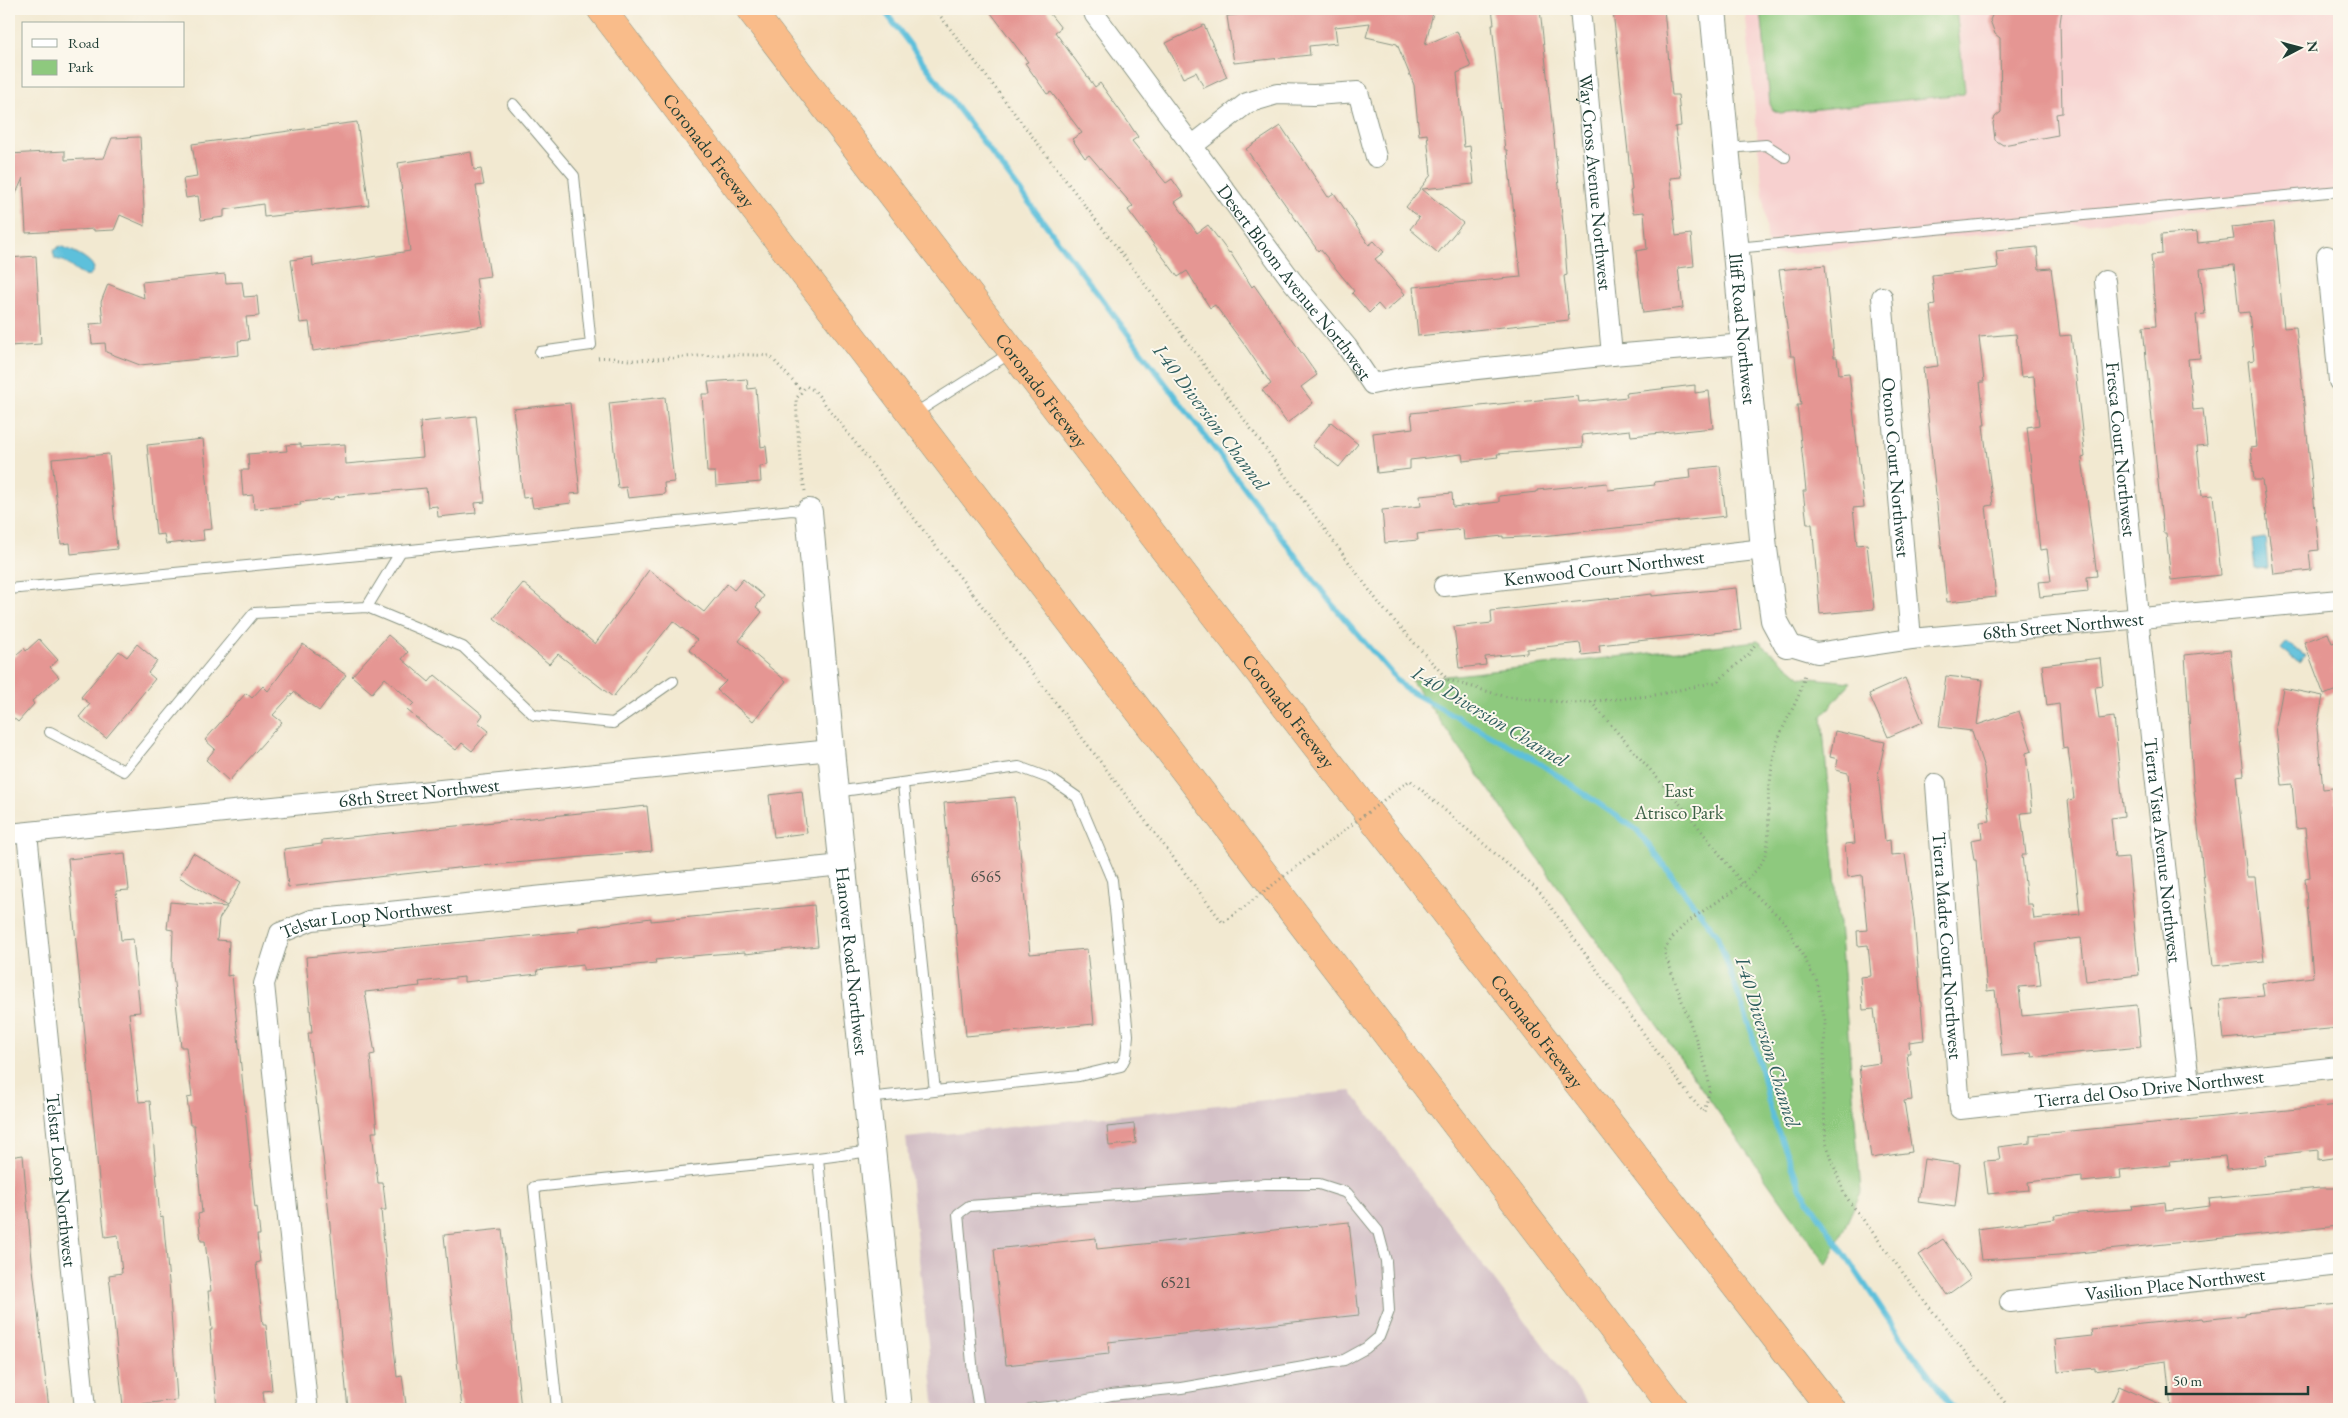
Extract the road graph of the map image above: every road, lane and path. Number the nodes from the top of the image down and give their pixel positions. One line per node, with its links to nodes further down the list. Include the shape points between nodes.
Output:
1 (601, 9): 24 (highway, Coronado Freeway)
2 (750, 9): 19 (highway, Coronado Freeway)
3 (935, 9): 38 (path, via 1144,283 1381,606 1448,680 1507,697 1574,703)
4 (1093, 9): 8 (street, Desert Bloom Avenue Northwest)
5 (1580, 9): 20 (street, Way Cross Avenue Northwest)
6 (1713, 9): 9 (street, Iliff Road Northwest)
7 (513, 104): 18 (lane, via 574,176 591,345)
8 (1192, 146): 10 (street, via 1247,103 1277,94 1358,92); 20 (street, Desert Bloom Avenue Northwest, via 1372,384 1410,376)
9 (1727, 148): 11 (lane, via 1766,145); 13 (street, Iliff Road Northwest)
10 (1376, 157)
11 (1785, 157)
12 (2339, 191): 13 (lane)
13 (1736, 248): 17 (street, Iliff Road Northwest)
14 (2327, 256): 22 (street)
15 (2104, 281): 32 (street, Fresca Court Northwest)
16 (1882, 297): 33 (street, Otono Court Northwest)
17 (1745, 344): 20 (street); 26 (street, Iliff Road Northwest)
18 (540, 352)
19 (1012, 352): 24 (lane); 64 (highway, Coronado Freeway)
20 (1612, 355)
21 (592, 358): 23 (path, via 610,356 632,360 736,353 770,356)
22 (2339, 381)
23 (801, 390): 25 (path, via 796,399 800,463); 46 (path, bridge, via 806,386 816,391 1223,923 1410,780 1539,891 1704,1112 1710,1089 1706,1067 1664,951 1671,937 1683,926)
24 (913, 415): 63 (highway, Coronado Freeway)
25 (809, 512): 27 (lane, via 785,510); 40 (street, Hanover Road Northwest)
26 (1764, 549): 28 (street, Kenwood Court Northwest); 35 (street, Iliff Road Northwest, via 1774,620)
27 (401, 551): 29 (lane); 31 (lane)
28 (1444, 586)
29 (9, 589)
30 (2339, 600): 32 (street, 68th Street Northwest)
31 (367, 606): 37 (lane, via 463,647 534,715 614,723); 39 (lane, via 254,613 124,771)
32 (2138, 618): 33 (street, 68th Street Northwest); 48 (street, Tierra Vista Avenue Northwest)
33 (1911, 639): 35 (street, 68th Street Northwest, via 1817,653)
34 (1756, 643): 38 (path, via 1749,654 1717,682 1650,696)
35 (1787, 644)
36 (1805, 673): 46 (path, via 1793,711 1776,744 1765,855 1758,869)
37 (673, 681)
38 (1591, 701): 46 (path, via 1686,811)
39 (50, 732)
40 (831, 750): 43 (street, Hanover Road Northwest); 44 (street, 68th Street Northwest)
41 (903, 784): 43 (lane); 49 (lane); 49 (lane, via 1019,767 1051,779 1077,797 1112,880 1128,1035 1126,1056 1121,1066 1079,1076)
42 (1936, 784): 51 (street, Tierra Madre Court Northwest)
43 (835, 792): 45 (street, Hanover Road Northwest)
44 (18, 833): 56 (street, Telstar Loop Northwest)
45 (842, 865): 50 (street, Hanover Road Northwest); 57 (street, Telstar Loop Northwest, via 312,920 280,933 264,984)
46 (1742, 883): 65 (path, via 1785,922 1816,982 1825,1021 1823,1095 1826,1143 1844,1194)
47 (2339, 1067): 48 (street, Tierra del Oso Drive Northwest)
48 (2189, 1083): 51 (street, Tierra del Oso Drive Northwest)
49 (935, 1091): 50 (lane)
50 (866, 1098): 52 (street, Hanover Road Northwest)
51 (1960, 1108)
52 (872, 1151): 53 (lane); 60 (street, Hanover Road Northwest)
53 (818, 1158): 58 (lane, via 534,1187); 59 (lane)
54 (2339, 1265): 55 (street, Vasilion Place Northwest)
55 (2010, 1302)
56 (85, 1409)
57 (305, 1409)
58 (557, 1409)
59 (841, 1409)
60 (899, 1409)
61 (978, 1409): 62 (lane, via 958,1214 969,1206 1266,1184 1319,1184 1347,1193 1378,1231 1386,1261 1389,1311 1379,1338 1344,1360 1181,1388 1111,1395)
62 (1030, 1409)
63 (1674, 1409)
64 (1831, 1409)
65 (2010, 1409)

